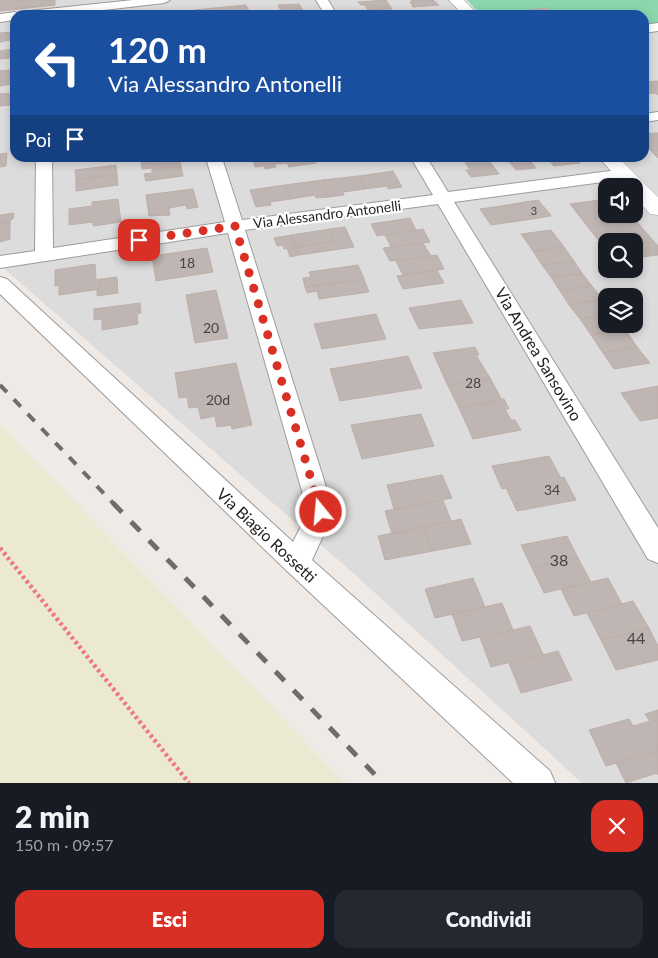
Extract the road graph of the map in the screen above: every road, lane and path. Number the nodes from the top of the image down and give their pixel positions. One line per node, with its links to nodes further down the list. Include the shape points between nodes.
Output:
1 (456, 0): 4 (street)
2 (166, 2): 3 (street)
3 (85, 10)
4 (466, 10)
5 (44, 162): 13 (street)
6 (215, 162): 12 (street)
7 (422, 162): 10 (street, Via Andrea Sansovino)
8 (613, 162): 9 (street)
9 (625, 174): 10 (street, Via Alessandro Antonelli); 11 (street)
10 (444, 198): 12 (street, Via Alessandro Antonelli); 17 (street, Via Andrea Sansovino)
11 (658, 209)
12 (235, 226): 13 (street, Via Alessandro Antonelli); 18 (street, via 321,512)
13 (44, 254): 14 (street, Via Alessandro Antonelli)
14 (0, 262)
15 (0, 283): 18 (street, Via Biagio Rossetti)
16 (0, 548): 19 (path)
17 (658, 551)
18 (297, 563): 20 (street, Via Biagio Rossetti)
19 (190, 783)
20 (538, 783)

